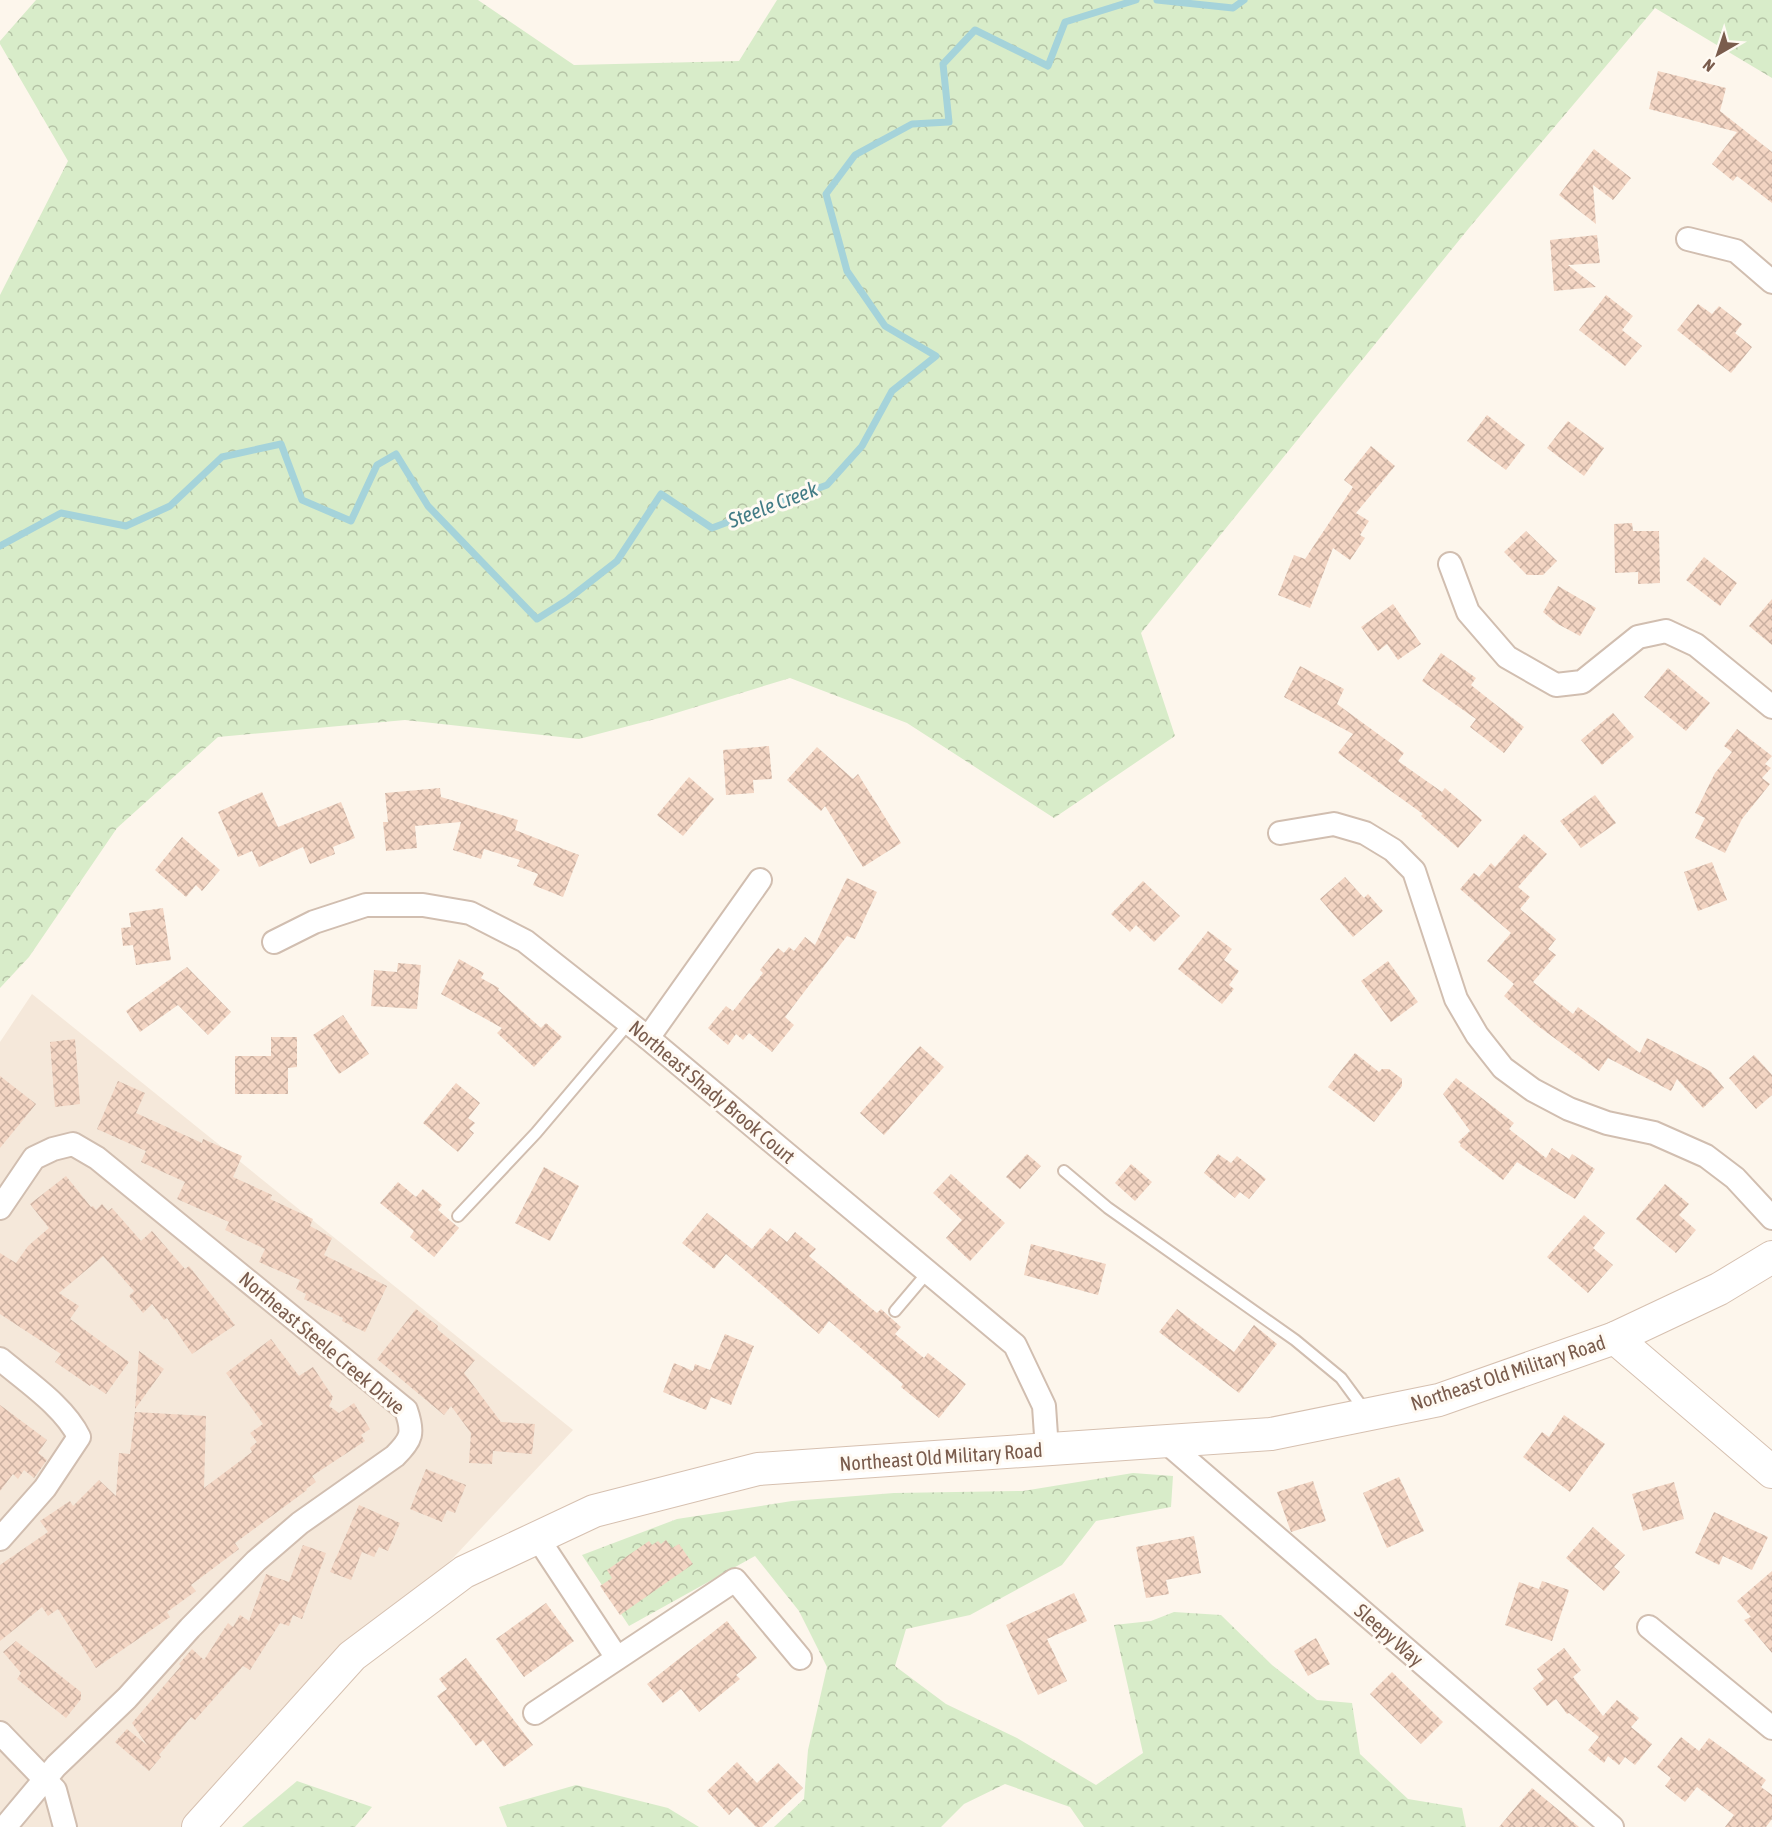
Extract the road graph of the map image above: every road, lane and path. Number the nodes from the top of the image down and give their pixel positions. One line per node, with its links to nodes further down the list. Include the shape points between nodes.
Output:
1 (1688, 239): 2 (street, via 1736,251)
2 (1772, 282)
3 (1450, 564): 4 (street, via 1468,612 1507,657 1556,685 1582,682 1638,637 1666,631 1696,645)
4 (1772, 707)
5 (1280, 833): 13 (street, via 1334,824 1365,833 1394,850 1414,871 1456,999 1503,1068 1569,1109 1607,1124 1654,1133 1706,1156 1735,1178)
6 (760, 880): 9 (street)
7 (274, 942): 8 (street, Northeast Shady Brook Court, via 314,922 366,904 423,905 470,913 525,941)
8 (629, 1023): 9 (street, Northeast Shady Brook Court); 12 (lane, via 536,1133)
9 (648, 1038): 15 (street, Northeast Shady Brook Court)
10 (1064, 1171): 19 (lane, via 1108,1208 1294,1340 1341,1378)
11 (0, 1208): 31 (street, Northeast Steele Creek Drive, via 34,1158 73,1144 97,1158 406,1410 412,1429 406,1444 394,1456 300,1523 256,1561)
12 (458, 1216)
13 (1772, 1218)
14 (1772, 1257): 17 (street, Northeast Old Military Road, via 1719,1289)
15 (928, 1272): 16 (lane); 21 (street, Northeast Shady Brook Court, via 1015,1345 1044,1406)
16 (895, 1311)
17 (1615, 1338): 19 (street, Northeast Old Military Road, via 1438,1400); 22 (street)
18 (0, 1359): 24 (street, via 66,1417 79,1437 45,1488)
19 (1368, 1414): 20 (street, Northeast Old Military Road, via 1271,1434)
20 (1166, 1442): 21 (street, Northeast Old Military Road); 35 (street, Sleepy Way)
21 (1047, 1450): 23 (street, Northeast Old Military Road, via 758,1469 594,1511)
22 (1772, 1472)
23 (537, 1537): 26 (street); 34 (street, Northeast Old Military Road, via 464,1572 352,1656)
24 (0, 1539)
25 (1649, 1627): 29 (street)
26 (617, 1658): 27 (street, via 735,1580); 28 (street)
27 (800, 1658)
28 (535, 1713)
29 (1772, 1728)
30 (0, 1734): 31 (street)
31 (45, 1779): 32 (street); 33 (street, via 55,1790)
32 (5, 1827)
33 (64, 1827)
34 (198, 1827)
35 (1612, 1827)

